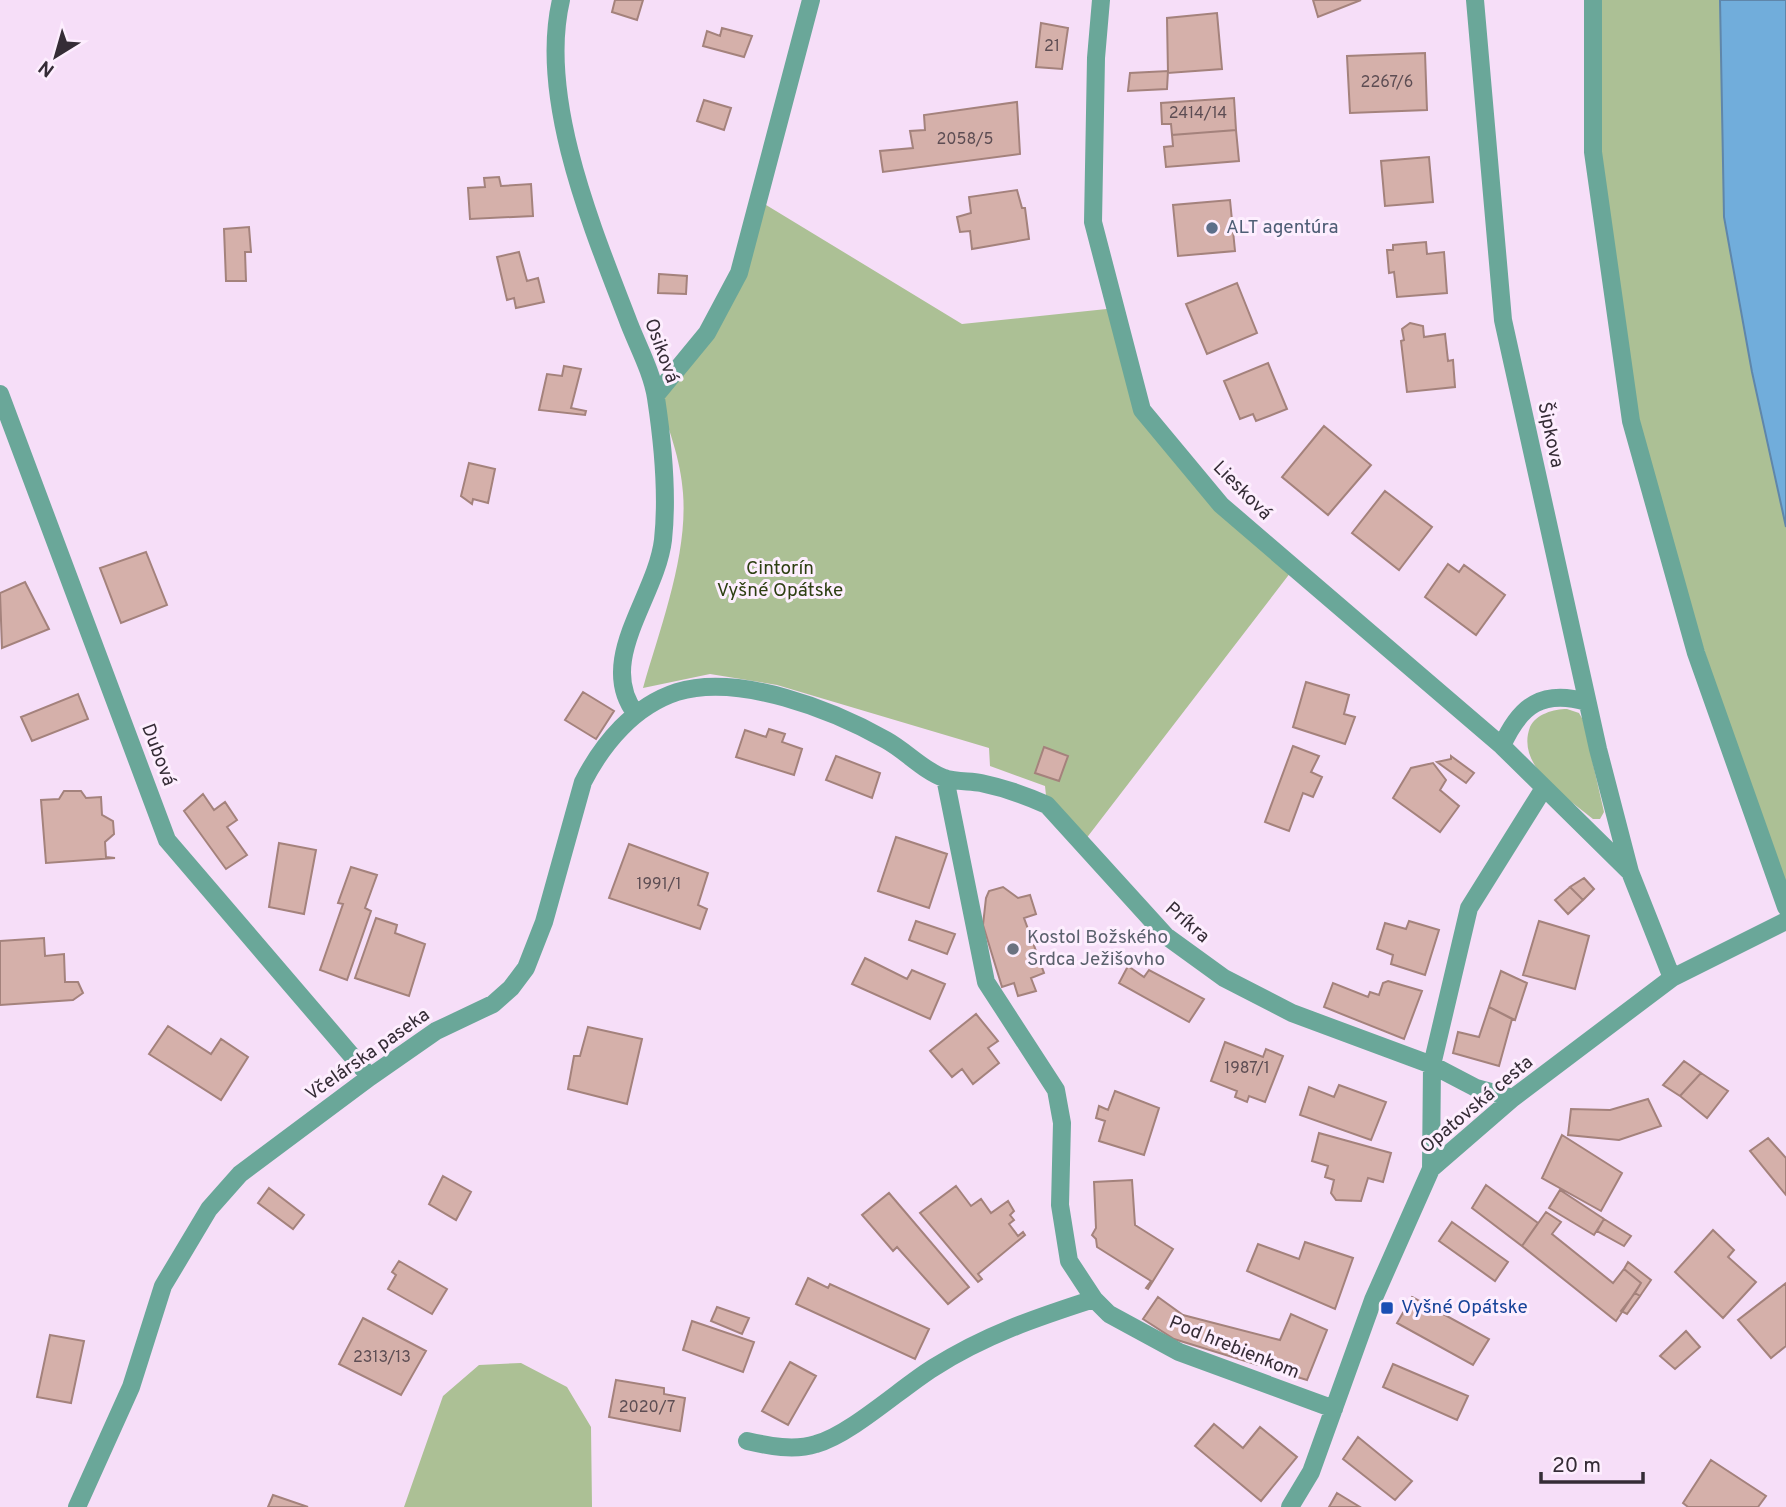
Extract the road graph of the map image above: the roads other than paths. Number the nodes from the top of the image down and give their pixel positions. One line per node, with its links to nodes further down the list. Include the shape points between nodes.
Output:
1 (561, 0): 7 (street, Osiková, via 555,26 561,105 578,188)
2 (811, 0): 7 (street, via 738,272 707,333)
3 (1101, 0): 10 (street, Liesková, via 1093,222 1142,410 1221,505)
4 (1475, 0): 8 (street, Šipkova, via 1503,320)
5 (1593, 0): 14 (street, via 1593,152 1631,421 1696,653)
6 (0, 394): 18 (street, Dubová, via 167,840)
7 (656, 395): 9 (street, Osiková, via 666,501 662,544 620,663 622,694)
8 (1587, 702): 10 (street, via 1550,696 1531,705 1516,720); 13 (street, Šipkova)
9 (636, 715): 11 (street, Včelárska paseka, via 678,692 750,691 836,716 887,741); 18 (street, Včelárska paseka, via 604,747 583,782 544,922 526,968 493,1004 436,1031)
10 (1502, 746): 12 (street, Liesková)
11 (944, 778): 17 (street, Príkra, via 999,786 1047,806 1166,936 1224,978 1292,1013); 21 (street, Pod hrebienkom, via 986,982 1056,1090 1062,1123 1060,1205 1069,1261)
12 (1544, 788): 13 (street, Liesková); 17 (street, via 1469,908)
13 (1630, 872): 16 (street, Šipkova)
14 (1786, 907)
15 (1786, 921): 16 (street, Opatovská cesta)
16 (1672, 978): 19 (street, Opatovská cesta)
17 (1432, 1065): 19 (street, Príkra, via 1476,1088); 20 (street)
18 (370, 1077): 24 (street, Včelárska paseka, via 240,1174 209,1209 163,1286 131,1387)
19 (1513, 1098): 20 (street, Opatovská cesta)
20 (1431, 1169): 22 (street, Opatovská cesta, via 1373,1300)
21 (1094, 1299): 22 (street, Pod hrebienkom, via 1109,1314 1178,1352); 23 (street, via 1009,1326 933,1368 857,1422 817,1444 776,1447)
22 (1334, 1409): 25 (street, Opatovská cesta, via 1311,1472)
23 (747, 1441)
24 (77, 1507)
25 (1290, 1507)

